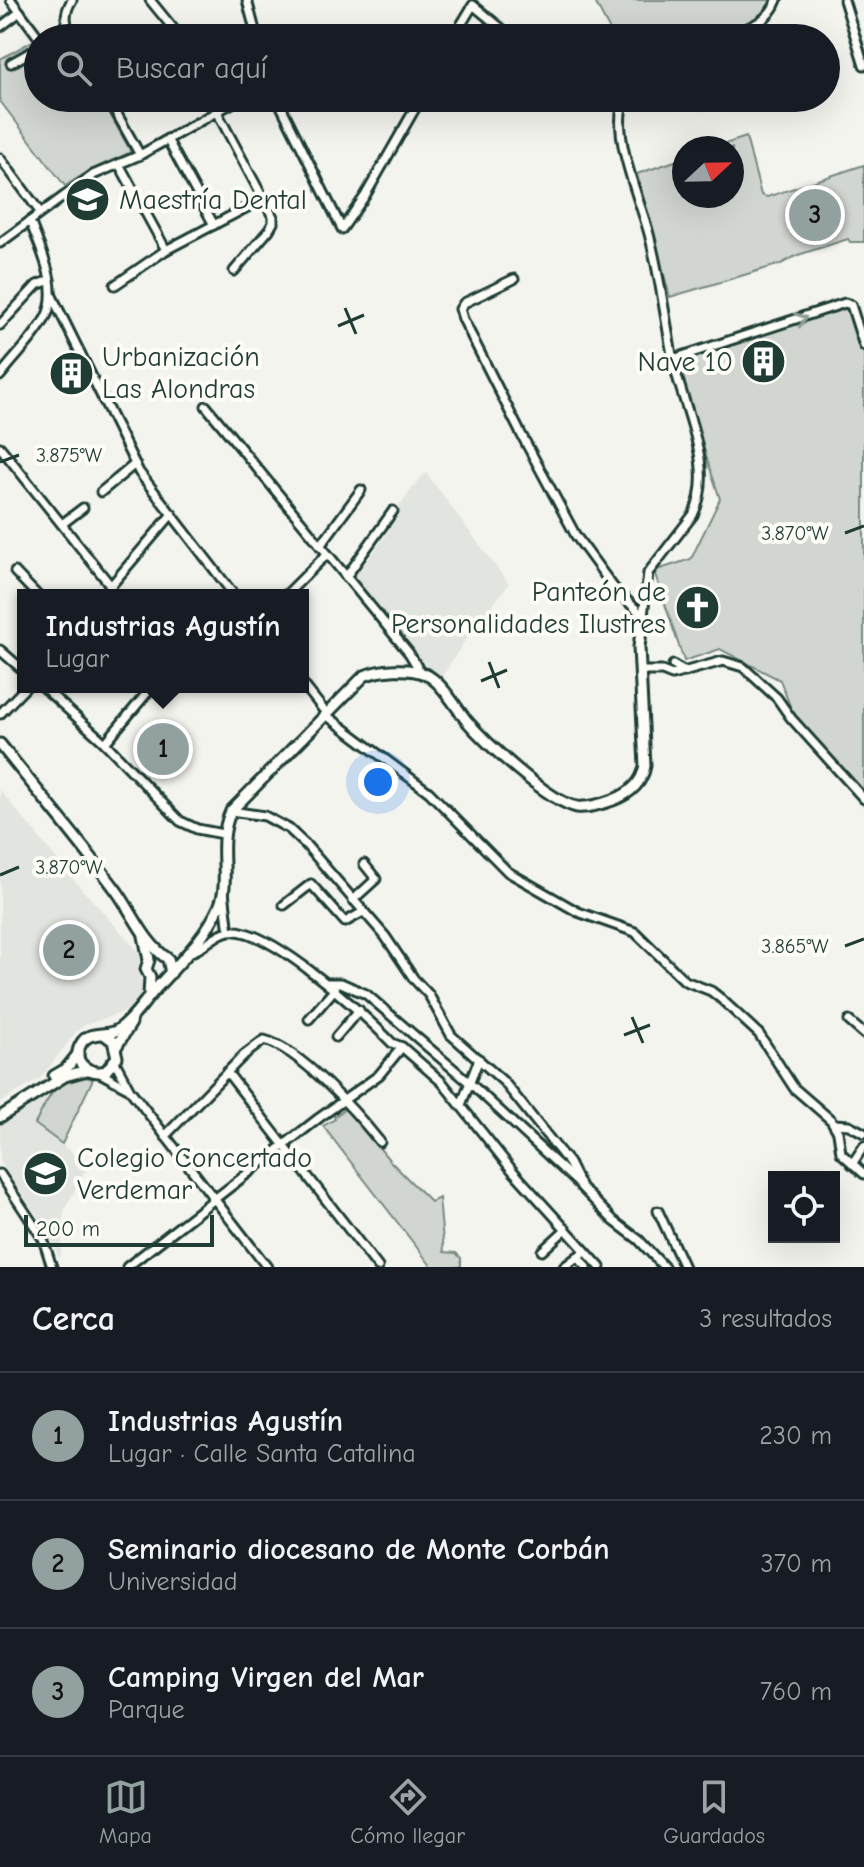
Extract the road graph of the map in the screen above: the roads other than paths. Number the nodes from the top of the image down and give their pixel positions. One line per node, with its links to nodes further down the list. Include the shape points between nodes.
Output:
1 (11, 0): 7 (street)
2 (72, 0): 9 (street, via 65,15)
3 (150, 0): 10 (street)
4 (247, 0): 11 (street)
5 (777, 0): 14 (street, via 772,12)
6 (844, 0): 18 (street)
7 (20, 12): 8 (street); 15 (street)
8 (29, 24)
9 (68, 24)
10 (170, 24)
11 (253, 24)
12 (461, 24): 13 (street, via 473,5)
13 (496, 24)
14 (755, 24)
15 (0, 27)
16 (24, 56): 17 (street)
17 (11, 63)
18 (864, 65)
19 (116, 112): 25 (street)
20 (217, 112): 24 (street); 28 (street)
21 (284, 112): 22 (street, via 342,229)
22 (413, 112)
23 (620, 112): 43 (street)
24 (167, 139): 25 (street); 31 (street)
25 (140, 155): 27 (street)
26 (0, 158): 29 (street)
27 (119, 164): 29 (street, via 93,175); 33 (street)
28 (263, 199): 31 (street); 34 (street, via 273,223)
29 (40, 212): 30 (street)
30 (30, 221): 32 (street); 36 (street)
31 (214, 225): 33 (street)
32 (0, 243)
33 (166, 250): 37 (street)
34 (234, 271)
35 (514, 279): 63 (street, via 469,299 460,309 463,319 576,536 614,588)
36 (50, 280): 38 (street); 41 (street, via 37,285)
37 (115, 285)
38 (52, 296): 39 (street); 40 (street)
39 (47, 316): 40 (street); 44 (street)
40 (62, 318): 47 (street)
41 (0, 325)
42 (864, 346): 43 (street, one-way to 42, via 845,303 851,305)
43 (673, 359): 63 (street, via 696,441 700,496 686,526 648,573)
44 (0, 376)
45 (206, 406): 54 (street)
46 (0, 447): 53 (street)
47 (135, 464): 49 (street); 52 (street)
48 (361, 490): 54 (street)
49 (101, 492)
50 (83, 508): 53 (street)
51 (393, 511): 57 (street)
52 (172, 514): 58 (street); 61 (street)
53 (62, 524): 58 (street)
54 (320, 546): 55 (street)
55 (327, 554): 57 (street); 62 (street)
56 (15, 572): 59 (street)
57 (346, 577): 65 (street)
58 (111, 586): 60 (street)
59 (31, 589)
60 (108, 589)
61 (229, 589)
62 (292, 589)
63 (643, 616): 69 (main road)
64 (0, 650): 66 (street)
65 (409, 653): 68 (street); 71 (street)
66 (17, 665)
67 (673, 665): 70 (street)
68 (405, 671): 71 (main road); 77 (main road, via 364,676)
69 (641, 671): 70 (street); 71 (main road, via 644,773 626,793 583,807 566,804 508,761)
70 (685, 672): 80 (street, via 723,661 748,670)
71 (421, 673)
72 (309, 692): 77 (street)
73 (20, 693): 76 (street)
74 (50, 693): 78 (street)
75 (147, 693): 78 (street)
76 (0, 714)
77 (326, 714): 81 (main road); 122 (street, via 429,792 508,872 578,912 635,932 685,981 711,991 771,1050 794,1088)
78 (105, 743): 82 (street, via 180,821)
79 (0, 744): 91 (main road, via 114,887)
80 (864, 799)
81 (231, 811): 82 (main road); 85 (street, via 265,816 289,829)
82 (223, 834): 84 (main road)
83 (364, 864): 85 (street, via 376,879)
84 (223, 888): 87 (main road); 90 (street)
85 (353, 900): 88 (street)
86 (284, 905): 88 (street, via 311,884 345,922)
87 (216, 912): 89 (main road); 90 (street)
88 (363, 912): 111 (street, via 429,995 451,1035)
89 (208, 927): 90 (street); 92 (main road)
90 (226, 929): 92 (street); 97 (street, via 263,940)
91 (143, 933): 93 (main road); 94 (main road)
92 (189, 954): 93 (main road); 95 (main road)
93 (164, 956): 94 (main road); 95 (main road)
94 (149, 960): 96 (main road)
95 (167, 976): 96 (main road); 98 (main road)
96 (150, 977): 98 (main road)
97 (332, 986): 99 (street); 101 (street); 106 (street, via 341,983 366,994)
98 (149, 996): 100 (main road)
99 (359, 1010): 105 (street); 108 (street)
100 (134, 1016): 104 (main road); 107 (main road)
101 (309, 1019)
102 (849, 1021): 103 (street)
103 (864, 1034)
104 (105, 1035): 107 (main road); 109 (main road, via 86,1037)
105 (336, 1037)
106 (422, 1042): 110 (street); 116 (street)
107 (116, 1047): 112 (main road)
108 (402, 1047): 110 (street); 118 (street, via 379,1075)
109 (78, 1054): 113 (main road); 120 (main road, via 66,1069)
110 (412, 1055): 119 (street)
111 (479, 1059): 116 (street); 131 (street, via 548,1136)
112 (115, 1062): 115 (main road); 117 (street)
113 (87, 1070): 115 (main road); 121 (main road, via 65,1076)
114 (227, 1072): 118 (street, via 264,1040 281,1047); 124 (street); 126 (street)
115 (100, 1073): 117 (street)
116 (471, 1084): 119 (street); 131 (street)
117 (130, 1090): 124 (street)
118 (345, 1100): 125 (street); 126 (street)
119 (461, 1105): 134 (street)
120 (0, 1110)
121 (0, 1117)
122 (835, 1124): 123 (street); 128 (street, via 841,1153)
123 (864, 1133)
124 (165, 1136): 132 (street)
125 (380, 1142)
126 (283, 1145): 132 (street); 141 (street)
127 (864, 1146): 128 (street)
128 (852, 1164): 130 (street)
129 (0, 1174): 138 (street, via 43,1239)
130 (864, 1174)
131 (581, 1187): 145 (street)
132 (215, 1198): 139 (street); 140 (street)
133 (658, 1211): 146 (street)
134 (566, 1229): 135 (street); 136 (street)
135 (542, 1251)
136 (585, 1251): 137 (street); 144 (street)
137 (577, 1257): 142 (street); 143 (street)
138 (52, 1267)
139 (127, 1267)
140 (267, 1267)
141 (378, 1267)
142 (564, 1267)
143 (587, 1267)
144 (600, 1267)
145 (664, 1267)
146 (684, 1267)

